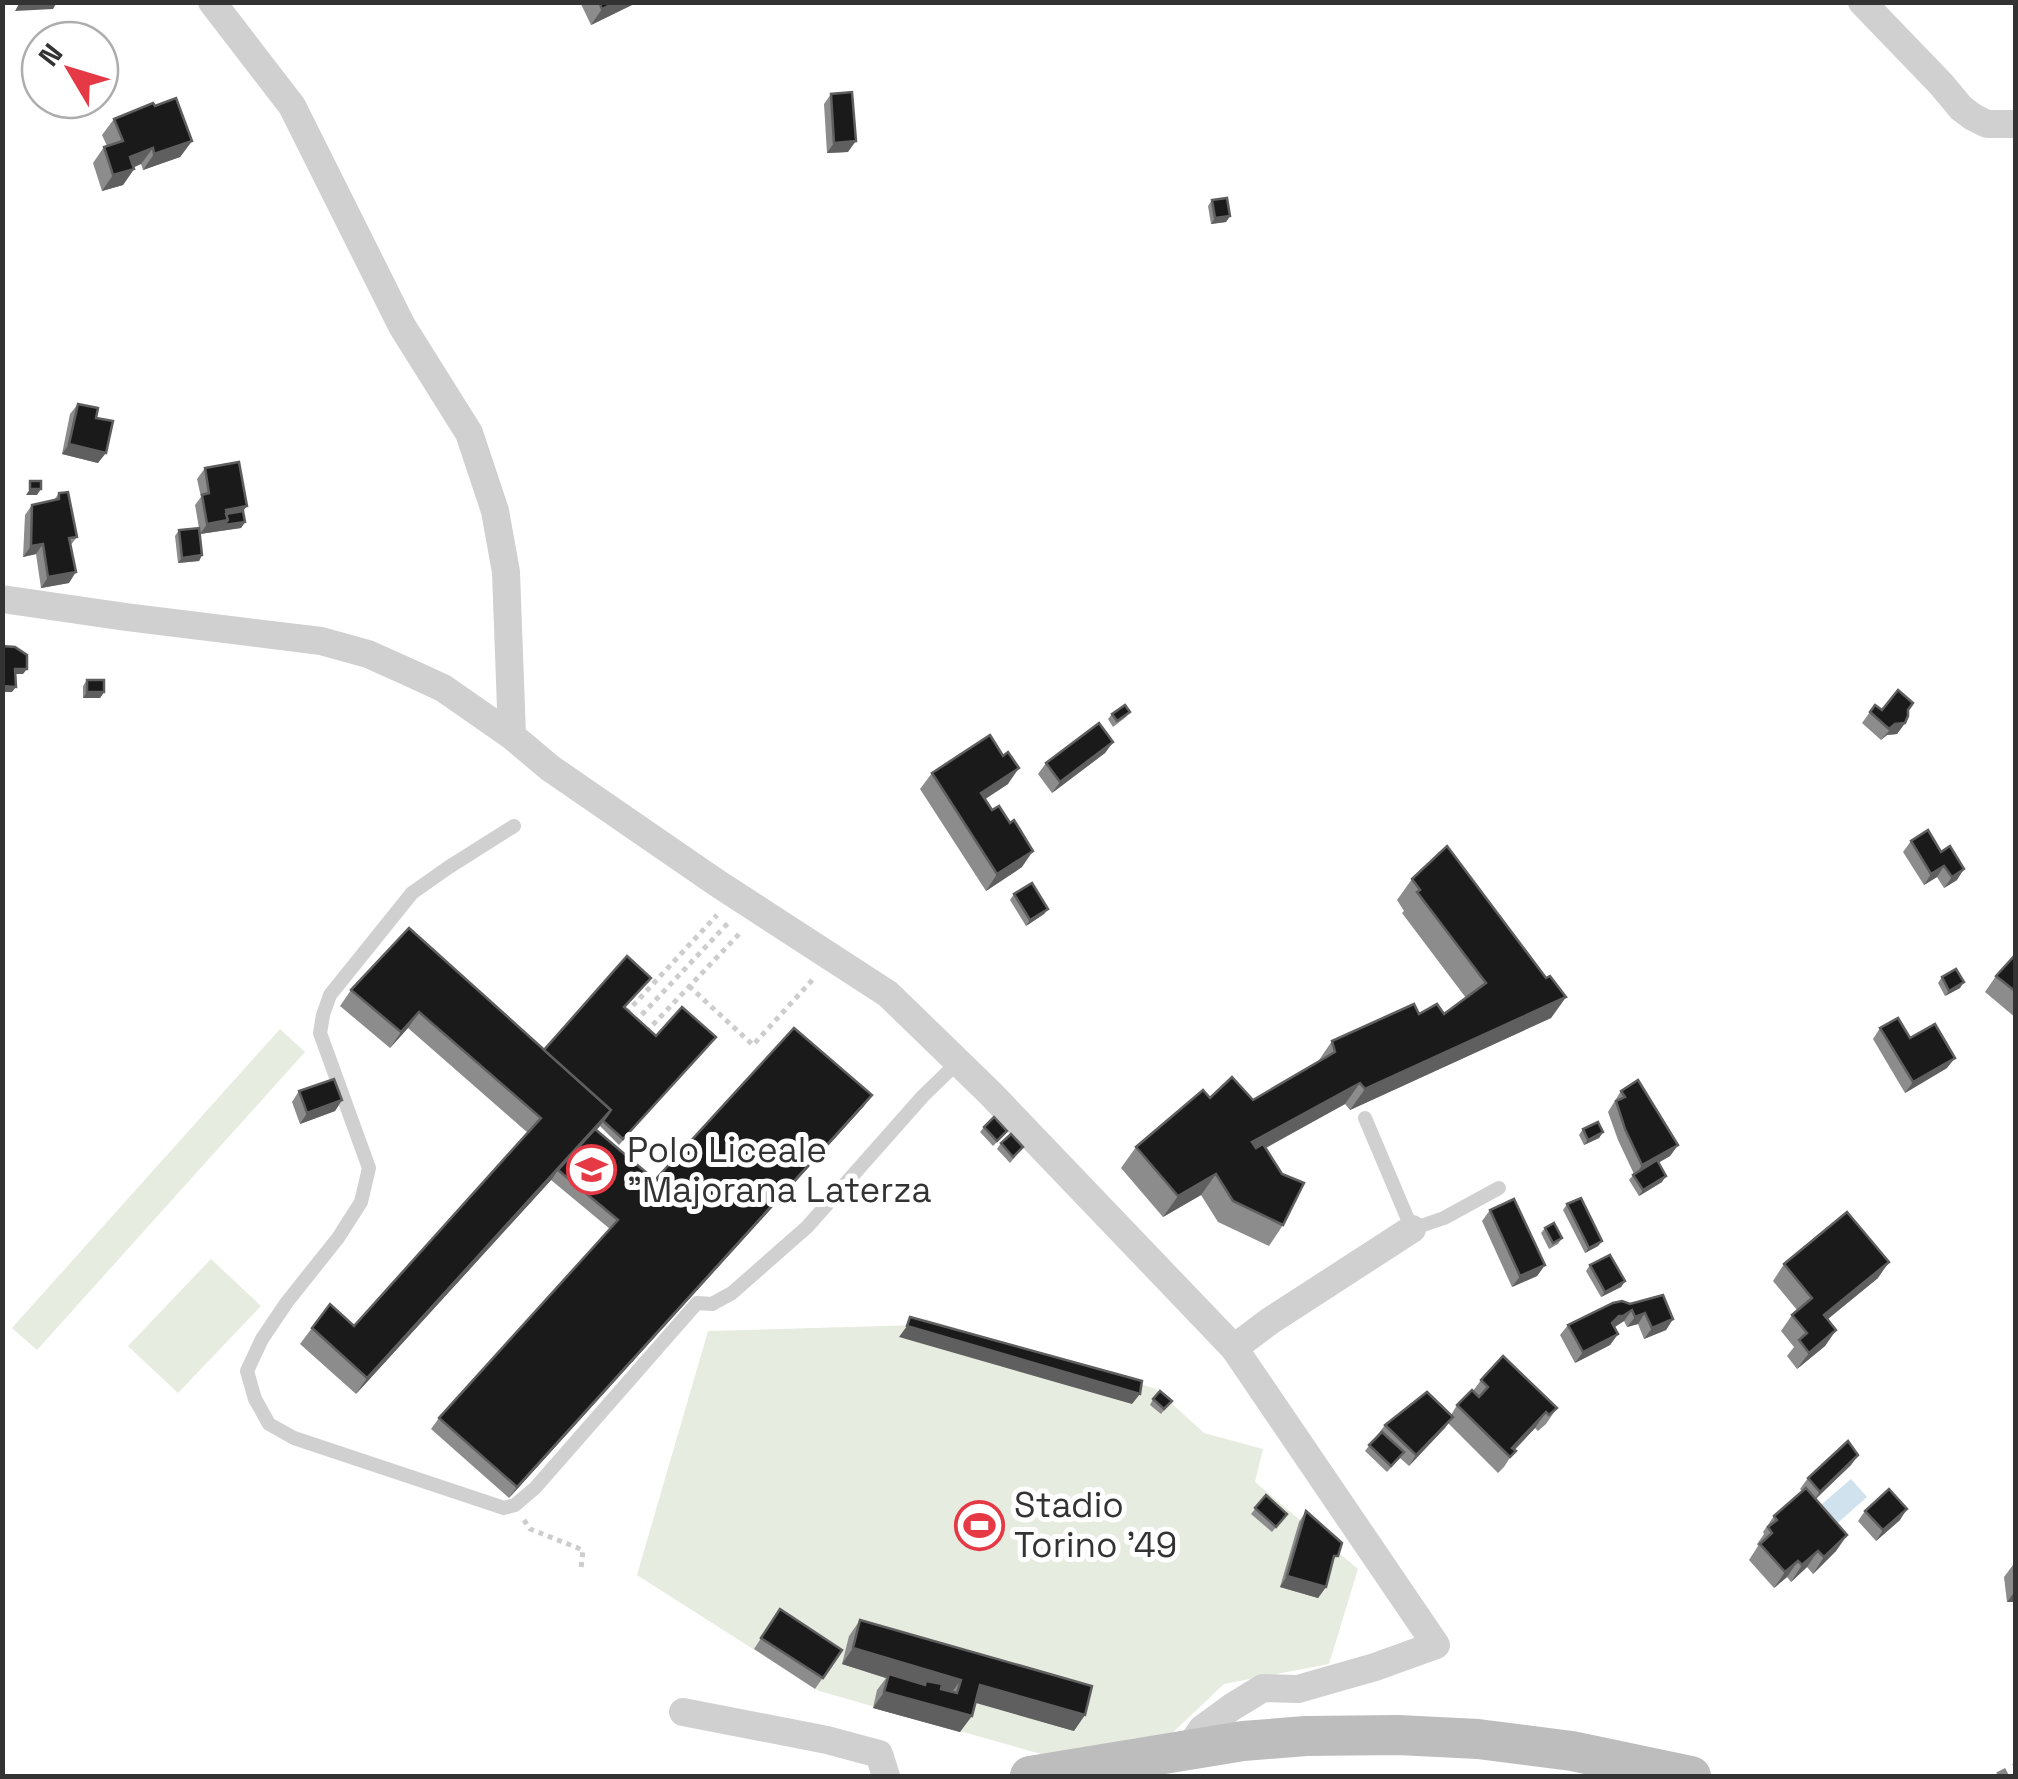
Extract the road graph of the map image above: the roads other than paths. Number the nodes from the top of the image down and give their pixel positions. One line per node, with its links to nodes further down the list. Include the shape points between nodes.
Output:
1 (212, 2): 5 (street, via 292,106 402,326 469,433 495,511 506,572)
2 (1862, 2): 3 (street, via 1961,108 1987,124)
3 (2016, 124)
4 (2, 600): 5 (street, via 321,641 444,688)
5 (512, 736): 7 (street, via 717,883 888,994)
6 (514, 826): 7 (lane, via 412,894 330,995 322,1015 320,1034 369,1168 361,1202 262,1339 247,1371 269,1424 294,1438 504,1508 515,1505 696,1303 712,1304 732,1293 808,1227)
7 (958, 1062): 11 (street)
8 (1365, 1118): 10 (lane)
9 (1499, 1188): 10 (lane)
10 (1412, 1229): 11 (street)
11 (1234, 1348): 13 (street, via 1436,1645 1298,1689 1264,1688 1202,1729)
12 (683, 1712): 15 (street, via 879,1754)
13 (1187, 1751): 14 (main road, via 1306,1736 1478,1738); 16 (main road)
14 (1675, 1773)
15 (886, 1776)
16 (1030, 1776)

